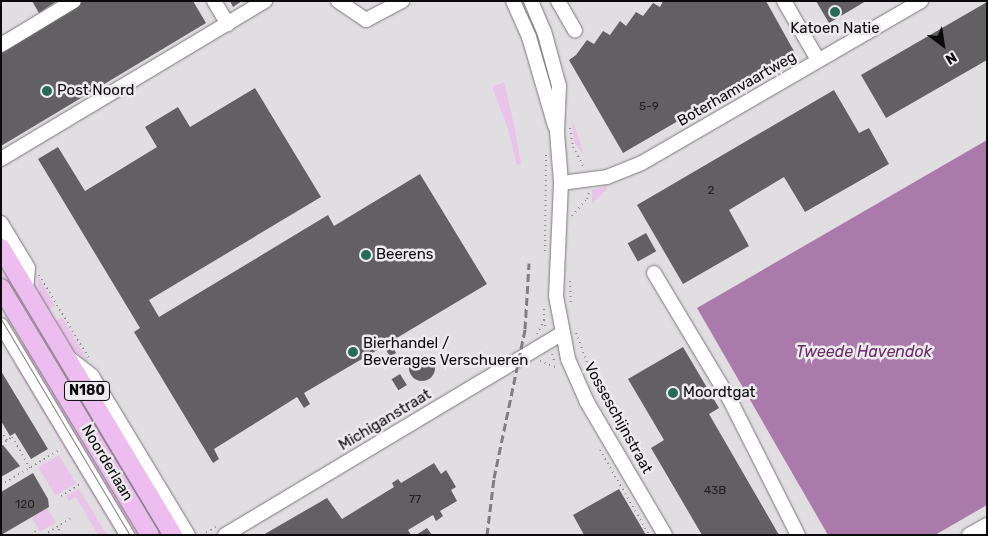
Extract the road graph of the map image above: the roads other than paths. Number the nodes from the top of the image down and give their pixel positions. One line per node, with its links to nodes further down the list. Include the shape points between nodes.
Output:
1 (74, 1): 13 (street)
2 (214, 1): 11 (street)
3 (266, 1): 11 (street)
4 (402, 1): 9 (street, via 366,20)
5 (513, 1): 15 (street, Vosseschijnstraat)
6 (558, 1): 12 (street)
7 (784, 1): 14 (street)
8 (921, 1): 14 (street, Boterhamvaartweg)
9 (341, 3)
10 (531, 4): 15 (street, Vosseschijnstraat, via 559,86)
11 (228, 24): 16 (street)
12 (575, 31)
13 (1, 45)
14 (818, 60): 17 (street, Boterhamvaartweg, via 640,164 607,177)
15 (563, 130): 17 (street, Vosseschijnstraat)
16 (1, 159)
17 (561, 182): 24 (street, Vosseschijnstraat, via 556,274)
18 (1, 224): 22 (street, via 28,268)
19 (1, 248): 22 (main road, Noorderlaan / N180)
20 (654, 273): 33 (street, via 730,400)
21 (1, 288): 29 (main road, Noorderlaan / N180)
22 (26, 289): 25 (main road, Noorderlaan / N180)
23 (1, 325): 28 (street)
24 (562, 333): 27 (street, Michiganstraat); 32 (street, Vosseschijnstraat, via 571,367 587,402)
25 (67, 357): 30 (main road, Noorderlaan / N180); 31 (street, Noorderlaan, via 92,376)
26 (987, 525): 34 (street)
27 (222, 530)
28 (127, 535)
29 (150, 535)
30 (173, 535)
31 (188, 535)
32 (665, 535)
33 (798, 535)
34 (970, 535)

